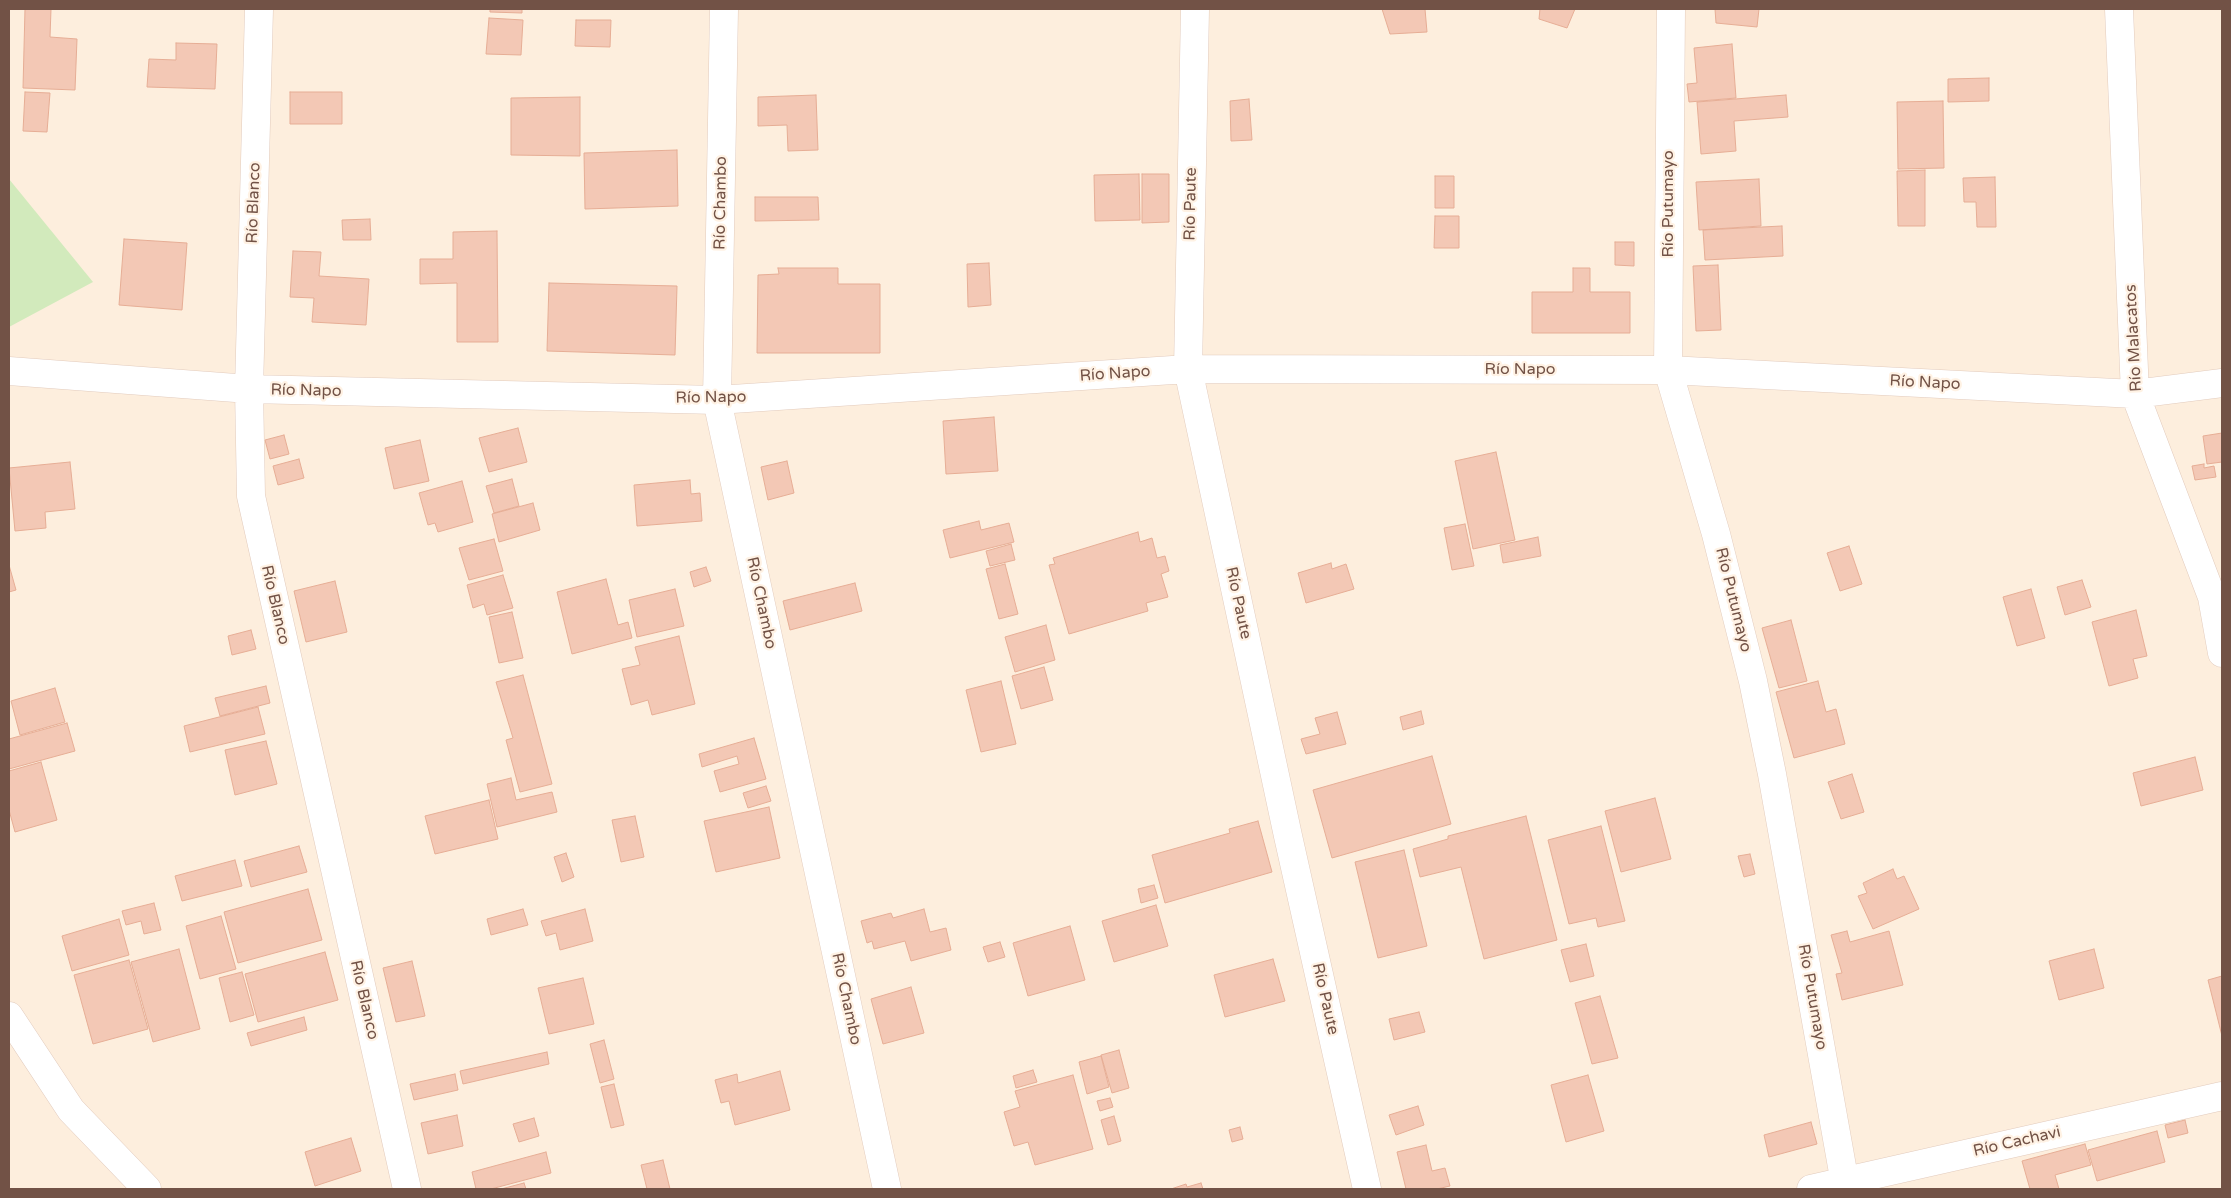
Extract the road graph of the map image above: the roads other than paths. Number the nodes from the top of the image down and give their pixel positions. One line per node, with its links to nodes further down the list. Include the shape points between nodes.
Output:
1 (260, 9): 10 (street, Río Blanco)
2 (724, 9): 12 (street, Río Chambo)
3 (1195, 9): 6 (street, Río Paute)
4 (1671, 9): 7 (street, Río Putumayo)
5 (2119, 9): 11 (street, Río Malacatos)
6 (1188, 369): 7 (street, Río Napo); 12 (street, Río Napo); 20 (street, Río Paute)
7 (1668, 370): 11 (street, Río Napo); 16 (street, Río Putumayo, via 1716,534 1753,681)
8 (9, 371): 10 (street, Río Napo)
9 (2222, 384): 11 (street, Río Napo)
10 (249, 390): 12 (street, Río Napo); 18 (street, Río Blanco, via 251,496)
11 (2135, 394): 13 (street, Río Malacatos, via 2212,597)
12 (717, 400): 19 (street, Río Chambo)
13 (2222, 653)
14 (9, 1016): 17 (street, via 71,1110)
15 (2222, 1096): 16 (street, Río Cachavi)
16 (1845, 1185): 21 (street, Río Cachavi)
17 (147, 1189)
18 (407, 1189)
19 (887, 1189)
20 (1367, 1189)
21 (1811, 1189)

